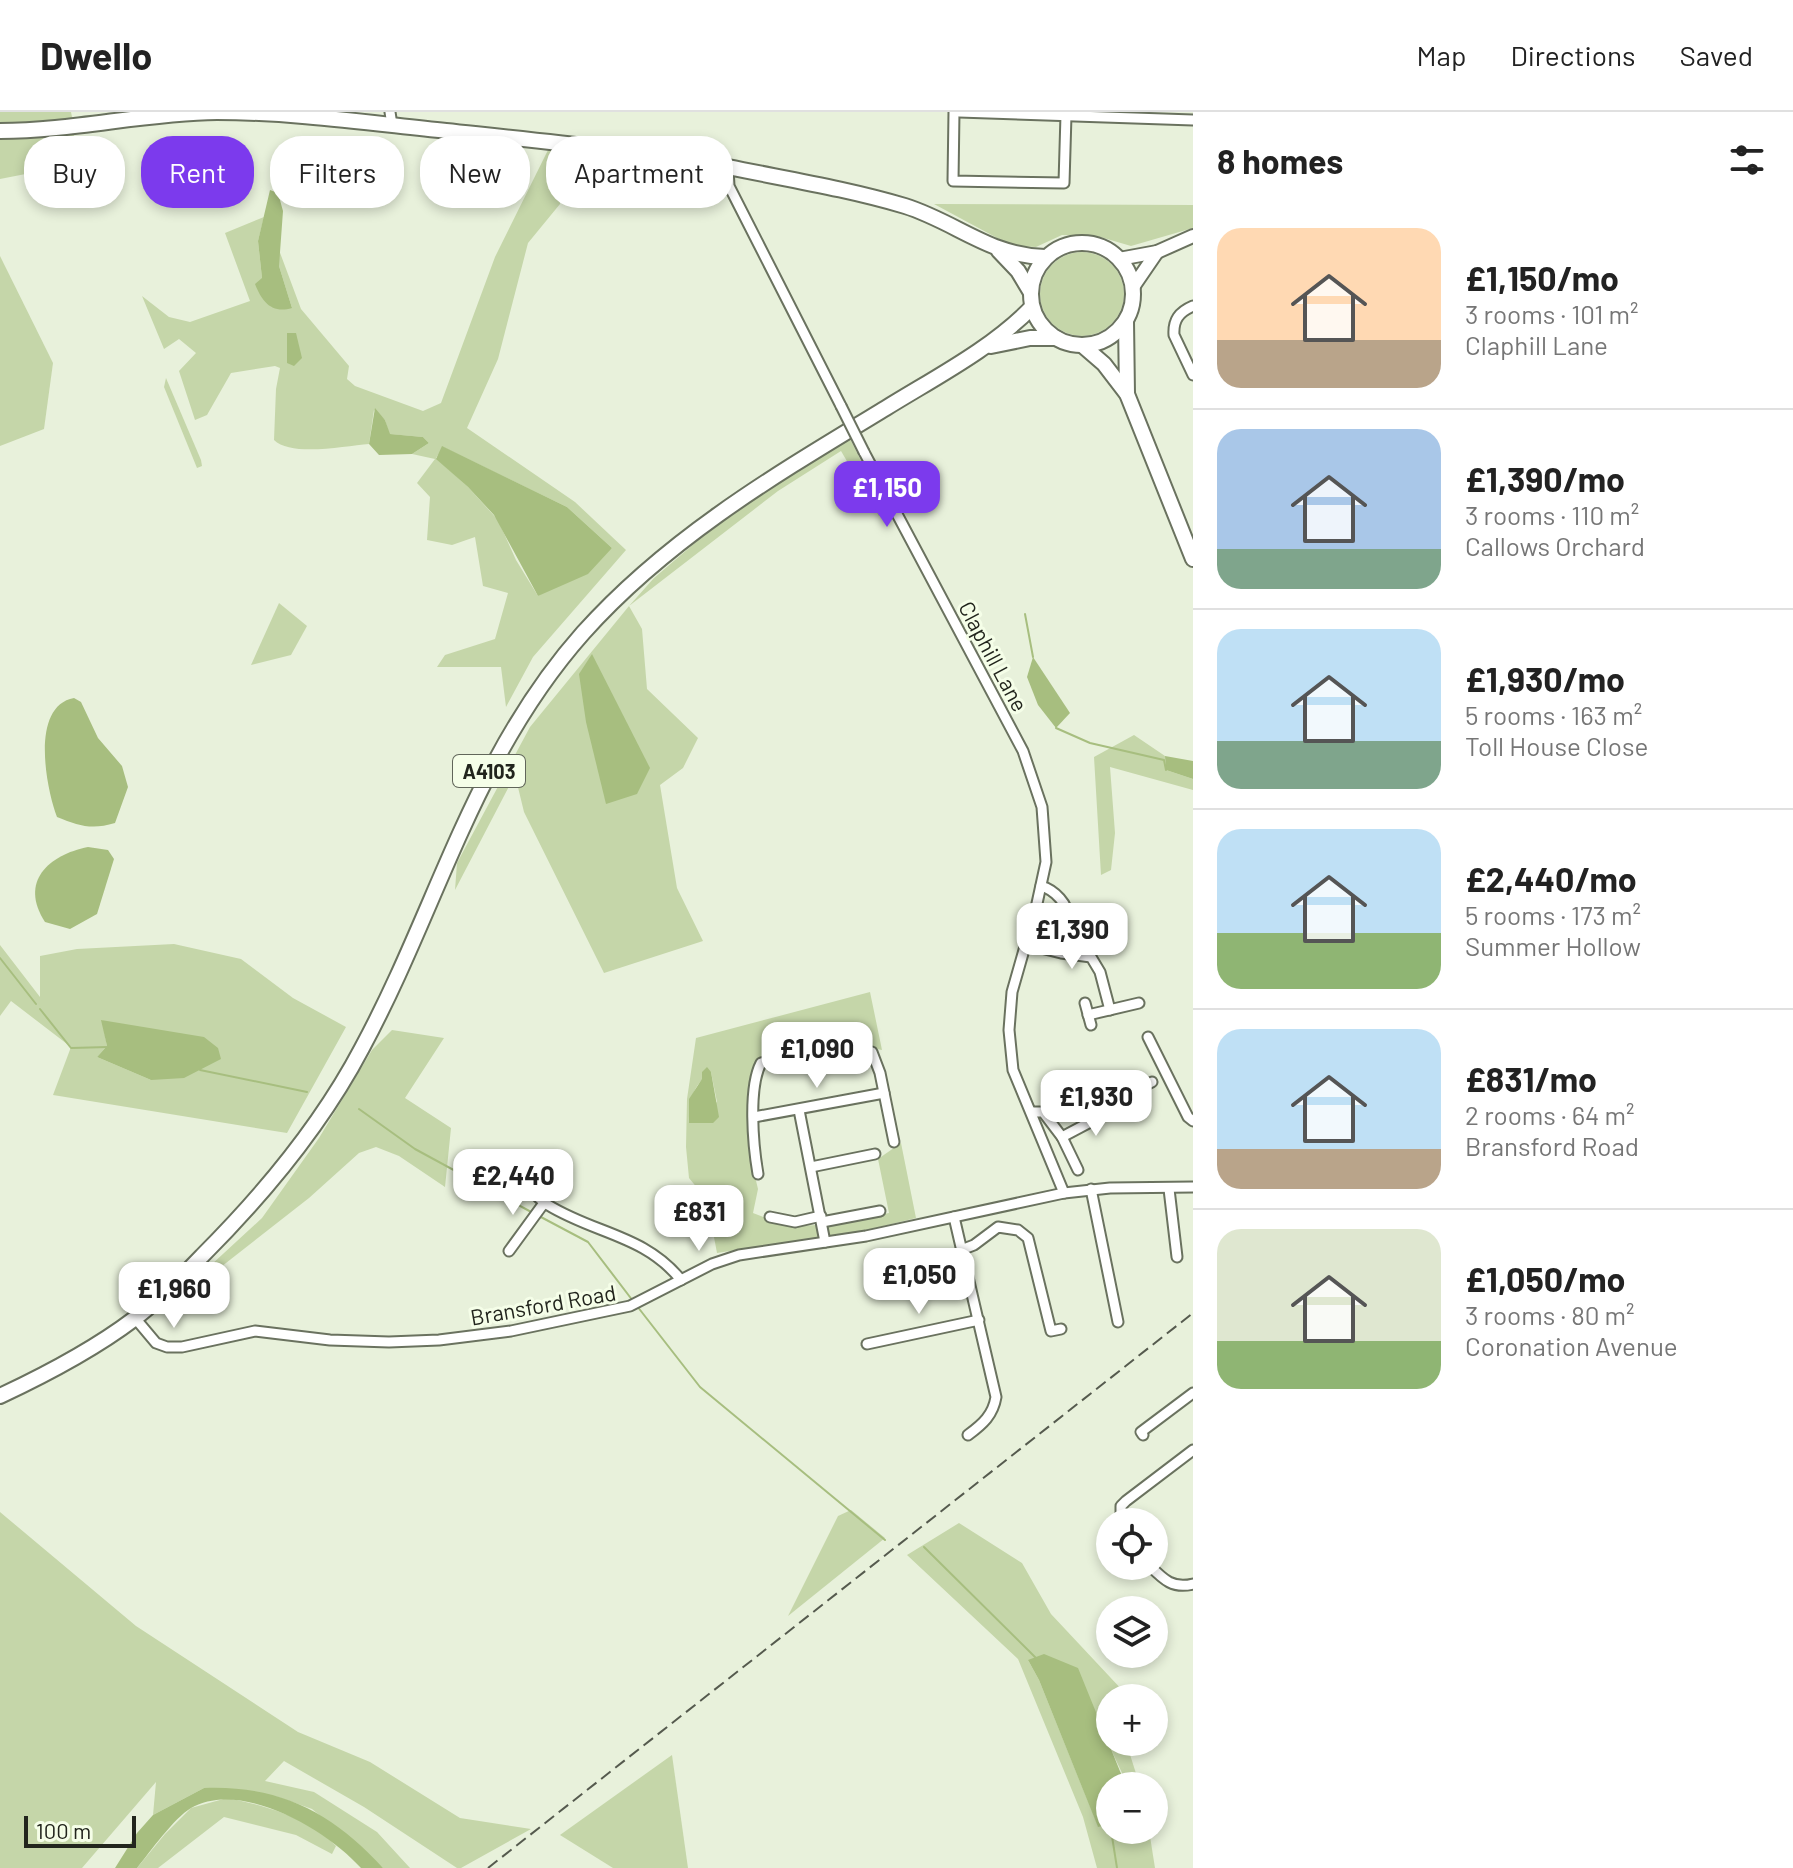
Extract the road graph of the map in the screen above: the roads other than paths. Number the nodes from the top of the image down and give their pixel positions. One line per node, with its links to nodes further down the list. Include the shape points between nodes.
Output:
1 (956, 112): 2 (street); 4 (street, via 953,181 997,183 1064,183)
2 (1022, 113): 4 (street)
3 (1135, 114): 4 (street); 5 (street)
4 (1062, 115)
5 (1155, 115): 7 (street)
6 (391, 119): 8 (highway, via 175,113); 9 (highway)
7 (1193, 120)
8 (0, 131)
9 (546, 141)
10 (733, 169): 13 (highway, via 906,207)
11 (733, 194): 28 (street, Claphill Lane, bridge, via 1023,751 1042,807 1046,862)
12 (1193, 236): 14 (main road)
13 (998, 250): 15 (highway); 18 (highway)
14 (1157, 252): 16 (main road); 17 (main road)
15 (1045, 257): 16 (highway, via 1082,243 1106,249); 18 (highway)
16 (1119, 259): 17 (highway)
17 (1133, 287): 21 (highway)
18 (1030, 291): 20 (highway)
19 (1193, 306): 25 (street, via 1178,315 1174,335)
20 (1032, 307): 22 (highway); 24 (highway, A4103)
21 (1126, 321): 23 (highway, via 1107,339); 26 (highway)
22 (1056, 338): 23 (highway); 24 (highway, A4103)
23 (1082, 345): 26 (highway)
24 (982, 348): 64 (highway, A4103, via 703,524 649,567 584,632 539,690 485,778 363,1047 335,1095 231,1227)
25 (1193, 375)
26 (1127, 394): 27 (highway)
27 (1193, 559)
28 (1041, 886): 29 (street, via 1065,905); 30 (street, Claphill Lane)
29 (1069, 919)
30 (1025, 944): 33 (street, via 1091,957); 40 (street, Claphill Lane, via 1012,992 1009,1030 1013,1070)
31 (1085, 1003): 33 (street, via 1090,1020)
32 (1139, 1003): 33 (street)
33 (1110, 1010)
34 (1148, 1037): 42 (street)
35 (825, 1048): 38 (street, via 872,1052)
36 (787, 1056): 41 (street, via 761,1063)
37 (1152, 1082): 43 (street, via 1109,1103 1096,1119)
38 (884, 1093): 39 (street); 44 (street)
39 (799, 1110): 41 (street); 47 (street)
40 (1032, 1112): 43 (street, via 1043,1112); 53 (street, Claphill Lane)
41 (754, 1117): 49 (street)
42 (1193, 1121)
43 (1062, 1137): 48 (street)
44 (894, 1142)
45 (875, 1154): 47 (street)
46 (493, 1157): 54 (street)
47 (811, 1167): 58 (street)
48 (1078, 1170)
49 (758, 1174)
50 (1193, 1187): 52 (street, Bransford Road)
51 (1091, 1189): 52 (street, Bransford Road); 53 (street, Bransford Road); 66 (street)
52 (1169, 1189): 62 (street)
53 (1064, 1193): 57 (street, Bransford Road)
54 (544, 1203): 61 (street); 63 (street, via 648,1249)
55 (880, 1211): 58 (street)
56 (770, 1217): 58 (street, via 795,1222)
57 (954, 1217): 59 (street, Bransford Road); 60 (street)
58 (821, 1219): 59 (street)
59 (825, 1242): 63 (street, Bransford Road, via 739,1255)
60 (961, 1250): 65 (street); 67 (street, via 998,1227 1018,1230 1028,1238 1051,1331)
61 (509, 1251)
62 (1177, 1257)
63 (681, 1280): 64 (street, Bransford Road, via 647,1300 605,1313 439,1340 330,1340 255,1331 167,1347 156,1343)
64 (135, 1318): 70 (highway, A4103)
65 (979, 1320): 68 (street); 72 (street, via 996,1397)
66 (1118, 1322)
67 (1061, 1329)
68 (867, 1344)
69 (1193, 1393): 74 (street)
70 (0, 1396)
71 (976, 1415): 72 (street)
72 (984, 1423): 73 (street)
73 (968, 1435)
74 (1143, 1435)
75 (1193, 1450): 76 (street)
76 (1121, 1508)
77 (1163, 1580): 78 (street)
78 (1193, 1584)

